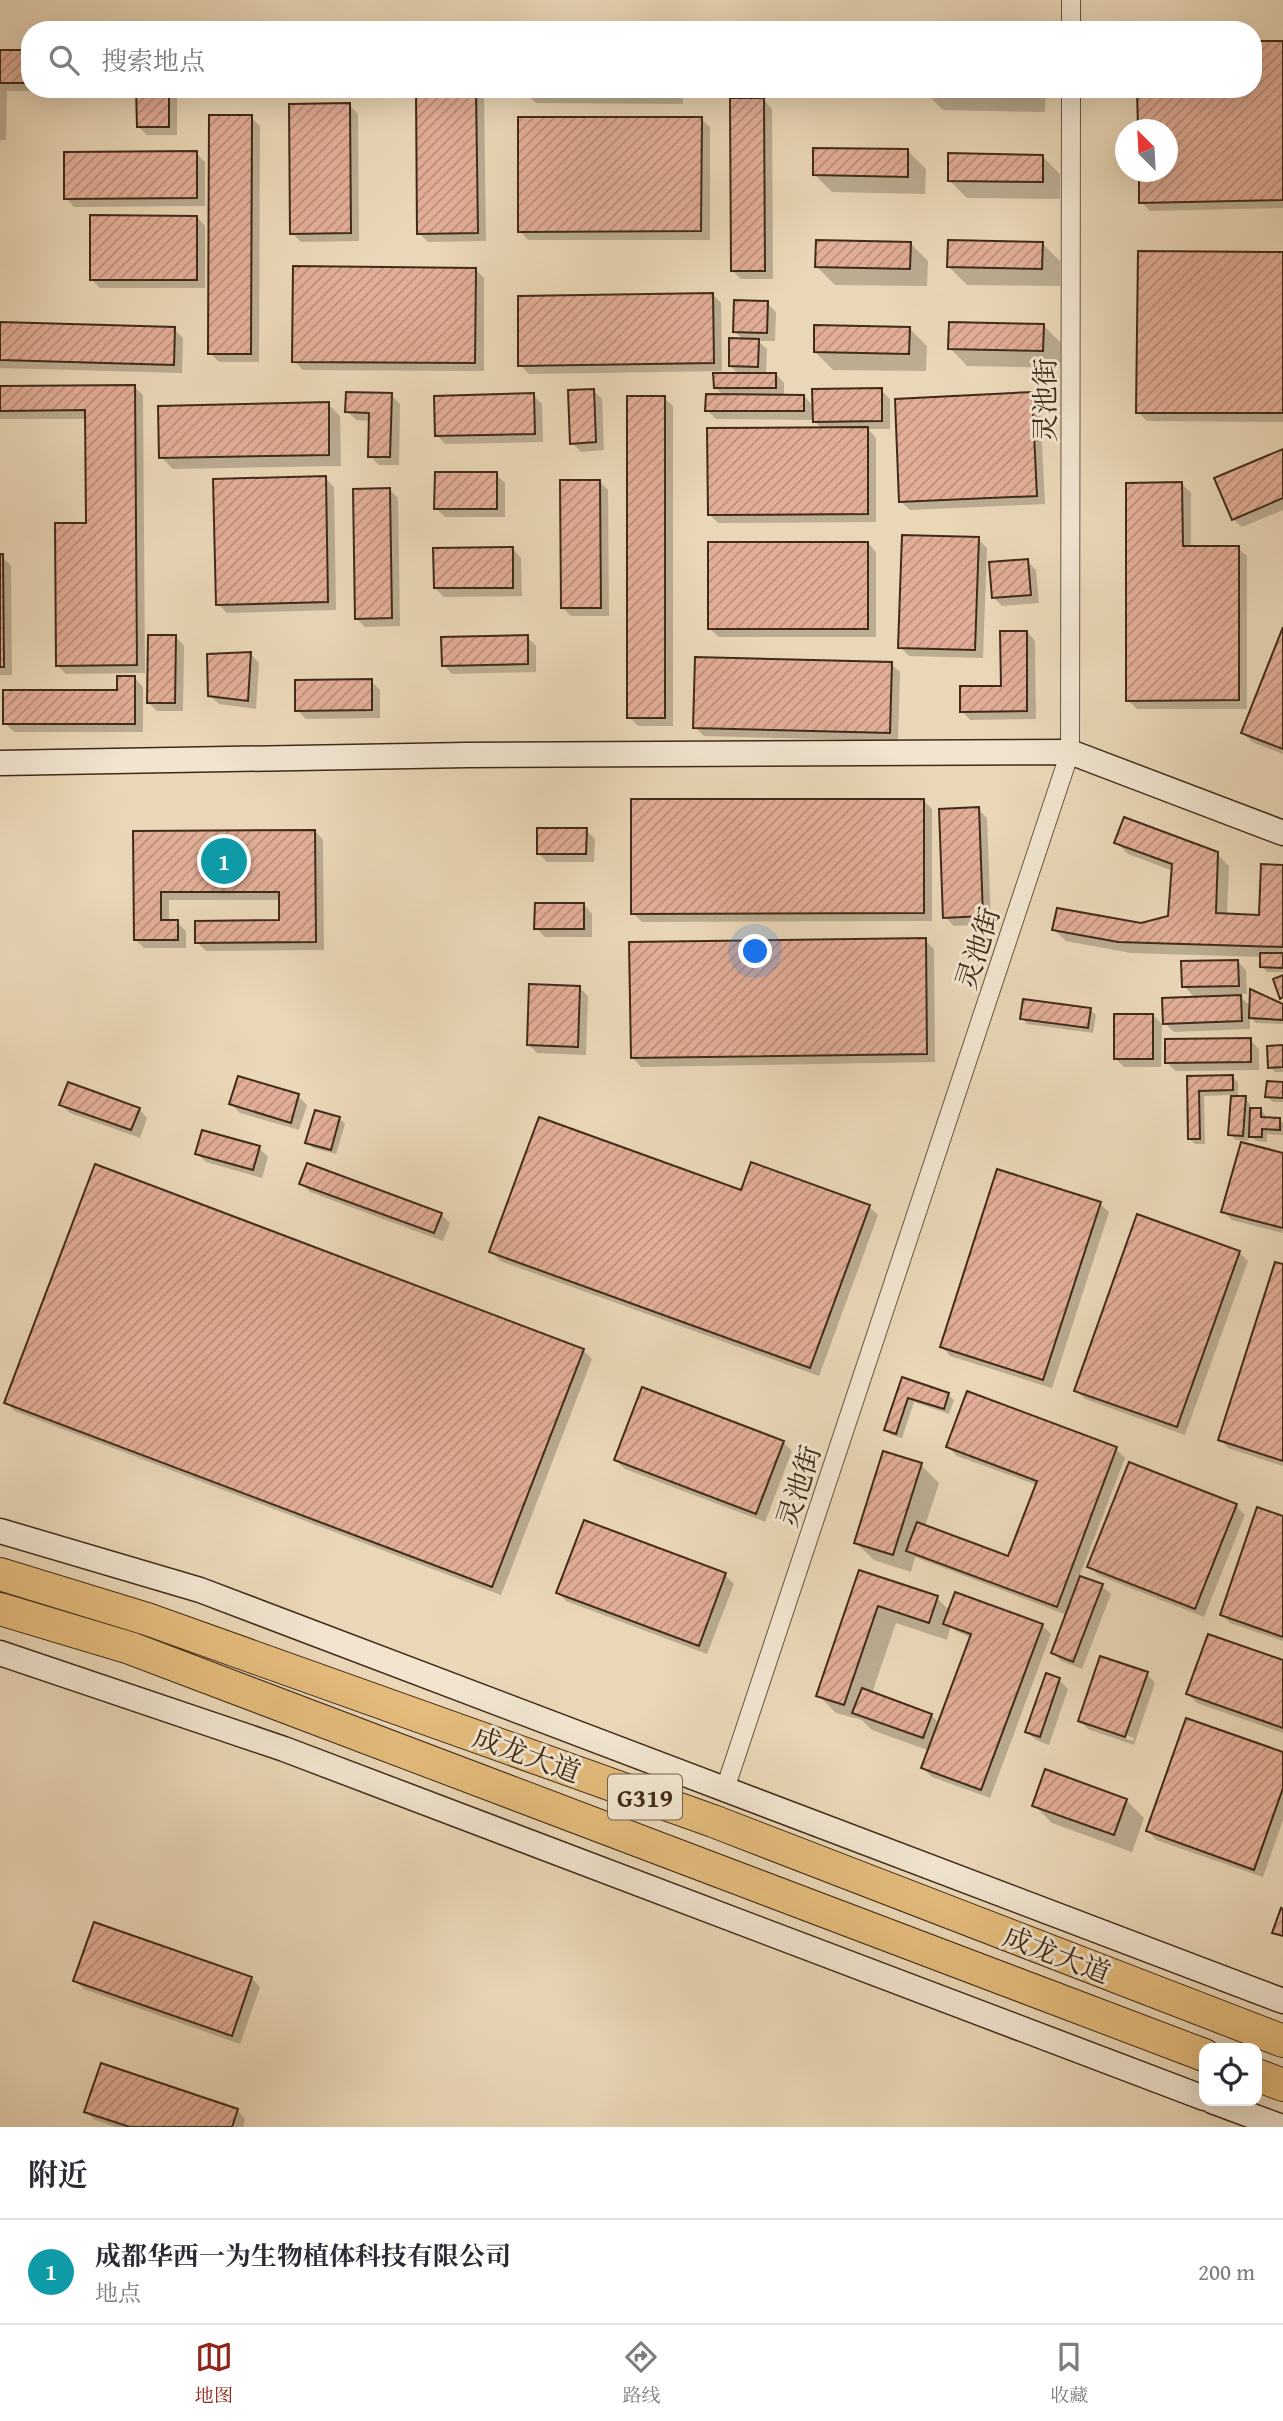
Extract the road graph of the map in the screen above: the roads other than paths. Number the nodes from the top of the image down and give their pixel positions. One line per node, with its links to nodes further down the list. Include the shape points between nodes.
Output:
1 (1071, 0): 2 (street)
2 (1071, 21)
3 (1071, 98): 4 (street, 灵池街)
4 (1070, 752): 5 (street); 6 (street); 11 (street, 灵池街)
5 (0, 763)
6 (1283, 832)
7 (0, 1531): 11 (street, via 200,1590)
8 (0, 1574): 13 (highway, 成龙大道 / G319, via 148,1619 713,1821)
9 (0, 1609): 14 (highway, 成龙大道 / G319, via 130,1648)
10 (0, 1653): 17 (street, via 284,1749)
11 (725, 1789): 12 (street)
12 (1283, 2001)
13 (1283, 2041)
14 (1199, 2053)
15 (1262, 2077): 16 (highway)
16 (1283, 2085)
17 (1199, 2096)
18 (1225, 2106): 19 (street)
19 (1282, 2127)

